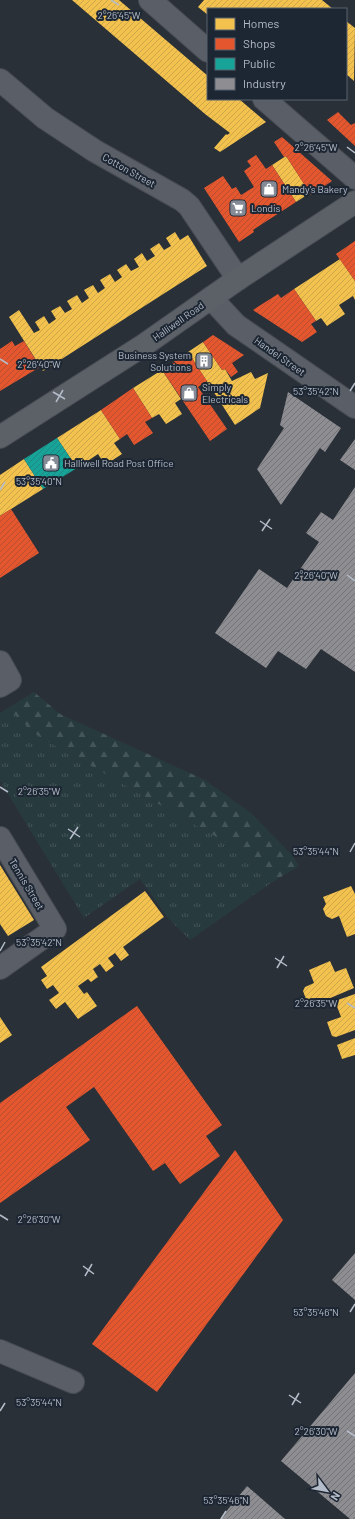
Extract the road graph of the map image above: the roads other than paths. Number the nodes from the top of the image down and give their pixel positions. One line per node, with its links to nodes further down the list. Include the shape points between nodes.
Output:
1 (150, 0): 2 (street)
2 (207, 50)
3 (0, 80): 7 (street, Cotton Street, via 45,118 95,151 182,200 189,206)
4 (265, 100): 5 (street)
5 (355, 178)
6 (355, 202): 7 (main road, Halliwell Road)
7 (238, 279): 8 (main road, Halliwell Road)
8 (211, 298): 9 (street, Handel Street, via 236,325); 10 (main road, Halliwell Road, via 144,345)
9 (350, 396)
10 (0, 437)
11 (0, 838): 12 (street, Tennis Street, via 55,929)
12 (0, 968)
13 (0, 1351): 14 (street)
14 (73, 1382)

